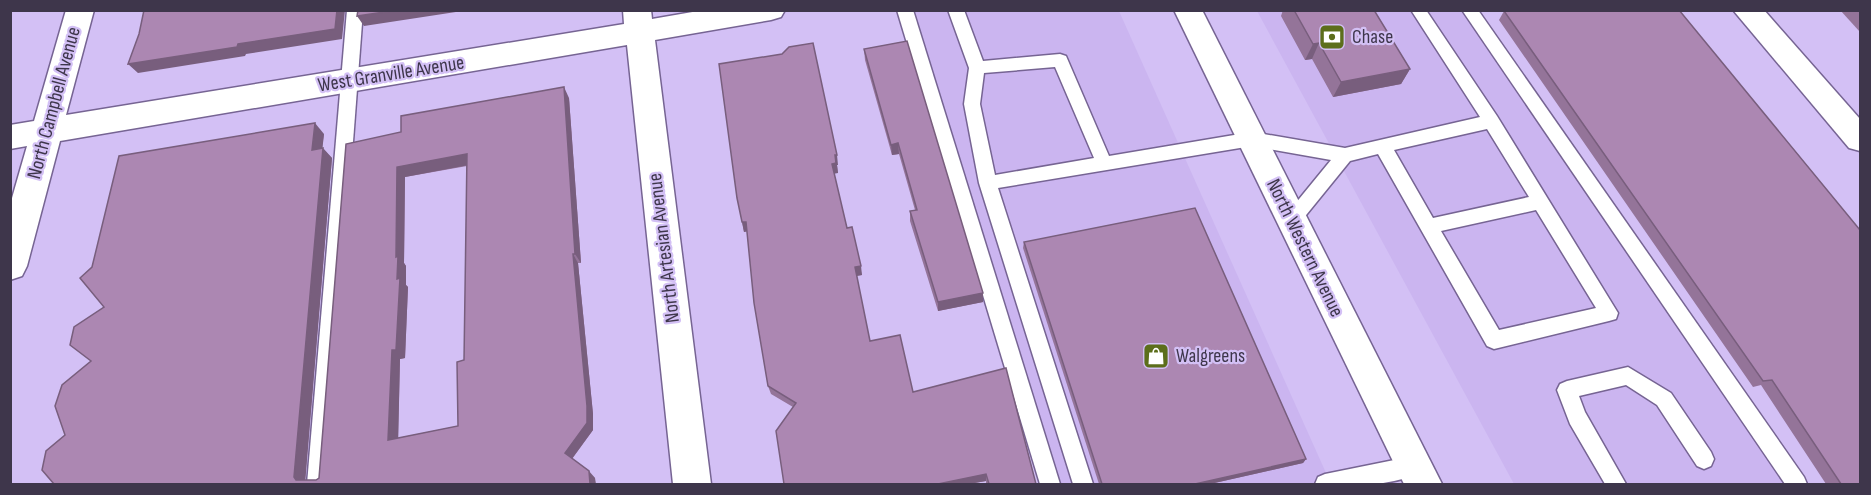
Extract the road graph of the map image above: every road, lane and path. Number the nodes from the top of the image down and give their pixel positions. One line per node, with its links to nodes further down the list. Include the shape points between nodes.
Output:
1 (80, 10): 14 (street, North Campbell Avenue)
2 (355, 10): 12 (lane)
3 (771, 10): 10 (street, West Granville Avenue)
4 (905, 10): 30 (lane)
5 (956, 10): 11 (lane)
6 (1188, 10): 17 (street, North Western Avenue)
7 (1418, 10): 13 (lane)
8 (1469, 10): 34 (lane)
9 (1747, 10): 16 (street)
10 (638, 21): 12 (street, West Granville Avenue); 29 (street, North Artesian Avenue)
11 (977, 68): 20 (lane, via 1059,60); 21 (lane, via 972,104)
12 (349, 81): 14 (street, West Granville Avenue); 28 (lane)
13 (1491, 121): 18 (lane); 22 (lane)
14 (47, 130): 15 (street, West Granville Avenue); 25 (street, North Campbell Avenue)
15 (10, 137)
16 (1860, 139)
17 (1252, 140): 19 (lane); 20 (lane); 23 (street, North Western Avenue)
18 (1383, 147): 19 (lane); 24 (lane)
19 (1344, 155): 23 (lane)
20 (1104, 163): 21 (lane)
21 (988, 183): 31 (lane)
22 (1540, 202): 24 (lane); 24 (lane, via 1609,314 1494,340)
23 (1292, 220): 27 (street, North Western Avenue)
24 (1429, 226)
25 (10, 266)
26 (1704, 459): 33 (lane, via 1664,399 1628,376 1567,390 1577,417)
27 (1418, 475): 32 (lane)
28 (317, 484)
29 (692, 484)
30 (1050, 484)
31 (1083, 484)
32 (1325, 484)
33 (1616, 484)
34 (1797, 484)

